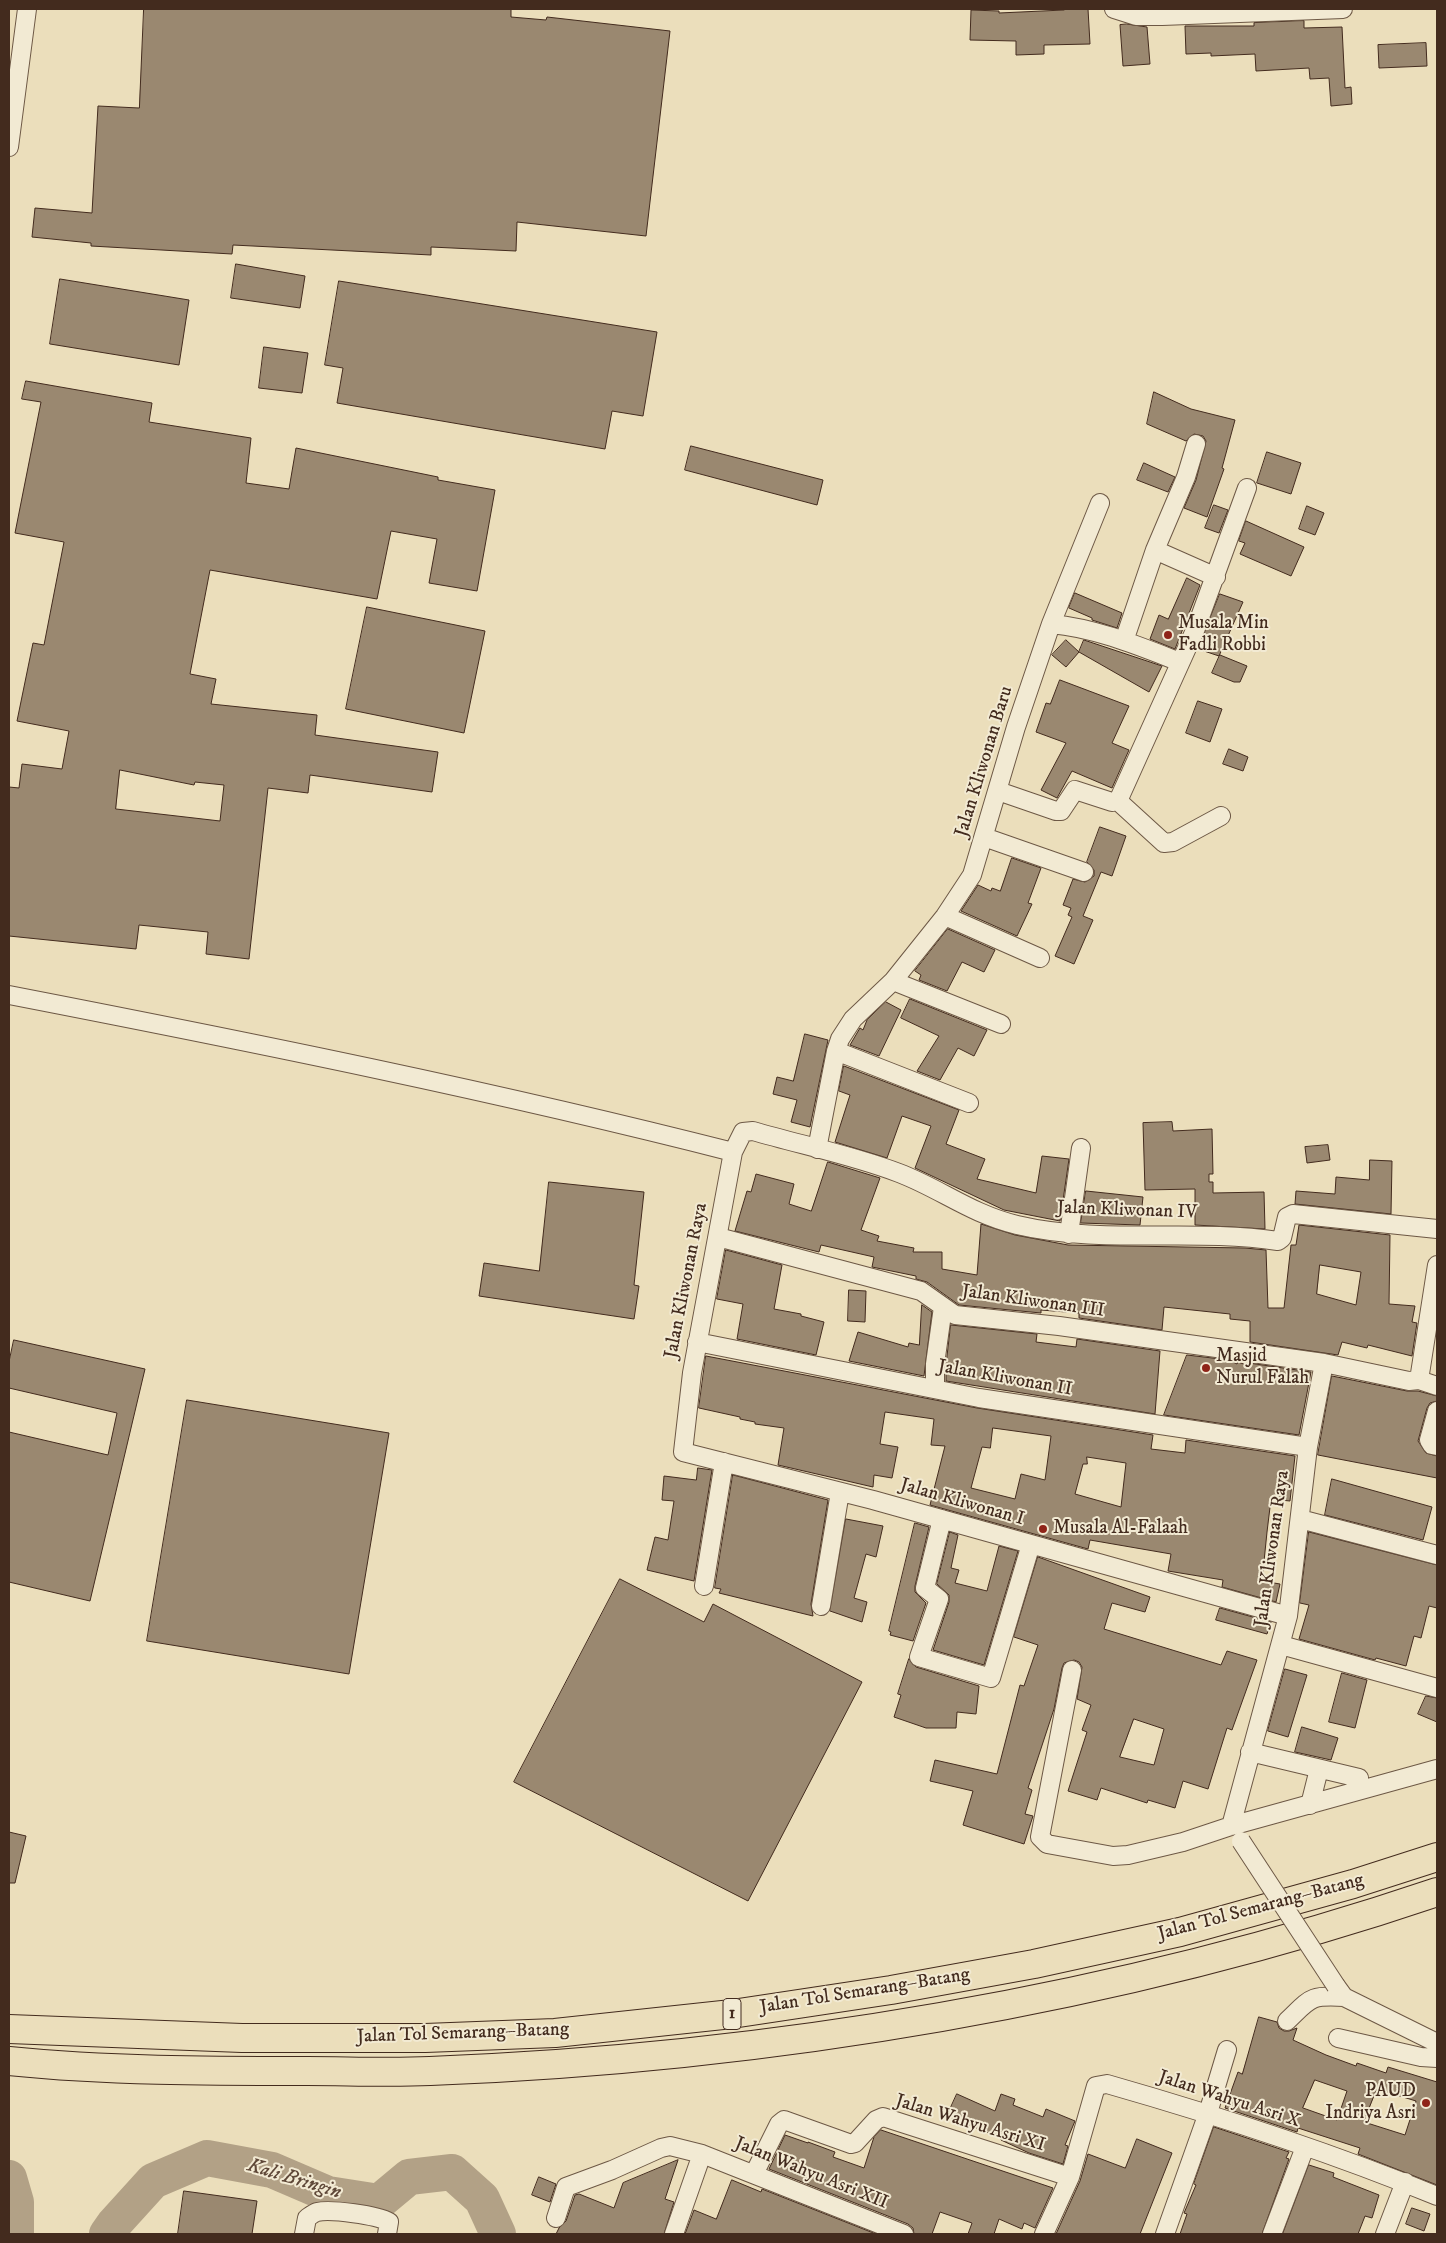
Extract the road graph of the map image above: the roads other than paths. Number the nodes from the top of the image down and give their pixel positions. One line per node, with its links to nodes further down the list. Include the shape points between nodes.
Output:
1 (27, 9): 4 (street)
2 (1114, 9): 3 (street, via 1136,16 1162,16)
3 (1343, 9)
4 (9, 147)
5 (1196, 444): 8 (street, via 1186,478)
6 (1247, 488): 9 (street)
7 (1100, 502): 10 (street, Jalan Kliwonan Baru)
8 (1155, 550): 9 (street); 11 (street)
9 (1216, 577): 12 (street)
10 (1051, 624): 11 (street); 13 (street, Jalan Kliwonan Baru)
11 (1124, 641): 12 (street)
12 (1180, 662): 14 (street)
13 (998, 790): 14 (street, via 1056,811 1062,811 1075,790 1112,802); 16 (street, Jalan Kliwonan Baru)
14 (1118, 800): 15 (street, via 1164,843 1173,842)
15 (1221, 816)
16 (984, 837): 17 (street); 18 (street, Jalan Kliwonan Baru, via 972,875)
17 (1084, 872)
18 (945, 916): 19 (street); 20 (street, Jalan Kliwonan Baru)
19 (1040, 958)
20 (893, 981): 22 (street); 23 (street, Jalan Kliwonan Baru, via 852,1019)
21 (9, 995): 28 (street, via 264,1045 610,1121)
22 (1001, 1024)
23 (836, 1051): 24 (street); 27 (street, Jalan Kliwonan Baru)
24 (969, 1103)
25 (753, 1131): 27 (street, Jalan Kliwonan IV); 28 (street, Jalan Kliwonan Raya, via 743,1132)
26 (1081, 1148): 30 (street)
27 (817, 1149): 30 (street, Jalan Kliwonan IV, via 900,1173 979,1214)
28 (733, 1152): 31 (street, Jalan Kliwonan Raya)
29 (1437, 1230): 30 (street, Jalan Kliwonan IV, via 1293,1214 1287,1217 1282,1238 1278,1241 1233,1235)
30 (1069, 1234)
31 (718, 1238): 33 (street, Jalan Kliwonan III, via 921,1291); 34 (street, Jalan Kliwonan Raya)
32 (1437, 1265): 36 (street)
33 (943, 1307): 35 (street, Jalan Kliwonan III, via 955,1315 1059,1326); 38 (street)
34 (697, 1342): 38 (street, Jalan Kliwonan II); 42 (street, Jalan Kliwonan Raya)
35 (1324, 1363): 36 (street, Jalan Kliwonan III, via 1403,1380); 41 (street, Jalan Kliwonan Raya)
36 (1419, 1380): 37 (street, Jalan Kliwonan III)
37 (1437, 1386)
38 (934, 1389): 41 (street, Jalan Kliwonan II)
39 (1437, 1411): 40 (street, via 1429,1440)
40 (1437, 1446)
41 (1308, 1447): 46 (street, Jalan Kliwonan Raya)
42 (682, 1451): 43 (street, Jalan Kliwonan I)
43 (724, 1462): 44 (street, Jalan Kliwonan I); 49 (street)
44 (840, 1492): 45 (street, Jalan Kliwonan I); 50 (street)
45 (942, 1519): 47 (street, Jalan Kliwonan I); 47 (street, via 925,1588 939,1599 919,1657 992,1678)
46 (1300, 1519): 48 (street); 51 (street, Jalan Kliwonan Raya)
47 (1031, 1544): 51 (street, Jalan Kliwonan I)
48 (1437, 1555)
49 (704, 1586)
50 (821, 1606)
51 (1288, 1616): 52 (street, Jalan Kliwonan Raya)
52 (1280, 1646): 54 (street); 55 (street, Jalan Kliwonan Raya)
53 (1072, 1670): 60 (street, via 1040,1837 1042,1842 1102,1855 1128,1855)
54 (1437, 1688)
55 (1250, 1752): 56 (street); 60 (street, Jalan Kliwonan Raya)
56 (1319, 1769): 58 (street); 59 (street)
57 (1437, 1769): 59 (street)
58 (1359, 1778)
59 (1310, 1805): 60 (street)
60 (1231, 1826): 63 (street, bridge)
61 (1437, 1857): 65 (highway, Jalan Tol Semarang–Batang / 1, via 1180,1932 1034,1964 732,2014 555,2032 425,2038 242,2038)
62 (1437, 1892): 70 (highway, Jalan Tol Semarang–Batang / 1, via 1361,1918 1190,1965 897,2025 732,2047 557,2064 427,2071 246,2071)
63 (1340, 1991): 64 (street, via 1309,2000); 67 (street)
64 (1287, 2021)
65 (9, 2029)
66 (1338, 2038): 69 (street)
67 (1437, 2043)
68 (1227, 2050): 71 (street)
69 (1437, 2058)
70 (9, 2061)
71 (1208, 2113): 72 (street, Jalan Wahyu Asri X); 75 (street, Jalan Wahyu Asri X, via 1107,2084 1096,2086); 84 (street)
72 (1305, 2147): 76 (street, Jalan Wahyu Asri X); 85 (street)
73 (702, 2154): 74 (street, Jalan Wahyu Asri XII); 78 (street, Jalan Wahyu Asri XII, via 670,2146 661,2148 566,2187); 81 (street)
74 (754, 2174): 75 (street, Jalan Wahyu Asri XI, via 784,2120 851,2144 883,2117); 82 (street, Jalan Wahyu Asri XII)
75 (1070, 2178): 83 (street)
76 (1405, 2182): 77 (street, Jalan Wahyu Asri X); 86 (street)
77 (1437, 2196)
78 (556, 2218)
79 (304, 2234): 80 (street, via 307,2218 317,2212 382,2218 389,2222)
80 (387, 2234)
81 (674, 2234)
82 (904, 2234)
83 (1044, 2234)
84 (1165, 2234)
85 (1272, 2234)
86 (1385, 2234)

